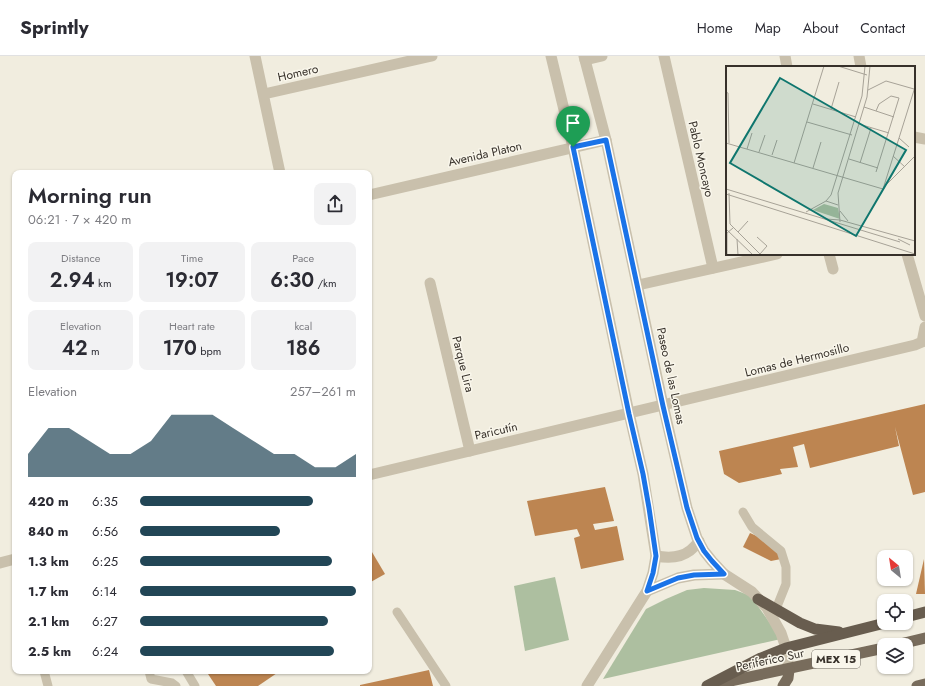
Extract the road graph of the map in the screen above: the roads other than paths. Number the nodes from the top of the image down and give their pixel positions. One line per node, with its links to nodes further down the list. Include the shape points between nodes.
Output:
1 (255, 56): 12 (street)
2 (432, 56): 9 (street, Homero)
3 (551, 56): 16 (street)
4 (602, 56): 8 (street)
5 (664, 56): 22 (street, Pablo Moncayo)
6 (785, 56): 10 (street)
7 (859, 56): 11 (street)
8 (584, 58): 15 (street, Paseo de las Lomas)
9 (382, 61): 12 (street, Homero)
10 (787, 66)
11 (861, 66)
12 (264, 94): 17 (street)
13 (915, 137): 14 (street)
14 (925, 139)
15 (606, 140): 16 (street, Avenida Platon); 25 (street, Paseo de las Lomas)
16 (573, 147): 18 (street, Avenida Platon); 29 (street)
17 (279, 170)
18 (372, 194)
19 (772, 255): 22 (street)
20 (829, 255): 23 (street)
21 (907, 255): 26 (street)
22 (713, 268): 25 (street)
23 (833, 269)
24 (430, 283): 30 (street, Parque Lira)
25 (638, 285): 28 (street, Paseo de las Lomas)
26 (925, 316)
27 (925, 327): 28 (street, Lomas de Hermosillo, via 922,342 915,345)
28 (663, 406): 29 (street, Paricutín); 33 (street, Paseo de las Lomas, via 687,508)
29 (629, 414): 30 (street, Paricutín); 34 (street, via 643,474)
30 (470, 451): 31 (street, Paricutín)
31 (372, 474)
32 (743, 512): 40 (lane, via 752,527 781,551 786,567 786,584)
33 (699, 541): 34 (street, via 687,554 680,557); 37 (street, Paseo de las Lomas)
34 (656, 556): 38 (street)
35 (12, 560): 36 (street)
36 (0, 563)
37 (724, 574): 38 (street, via 678,578); 39 (street, Paseo de las Lomas)
38 (647, 591): 59 (street)
39 (758, 598): 40 (highway); 48 (street, Paseo de las Lomas, via 767,608 781,633)
40 (776, 609): 45 (highway, via 815,629)
41 (397, 612): 58 (lane)
42 (925, 612): 43 (highway)
43 (913, 615)
44 (877, 625): 45 (highway)
45 (846, 632): 48 (highway)
46 (925, 638): 47 (main road)
47 (913, 641)
48 (786, 648): 50 (street, Paseo de las Lomas); 60 (highway)
49 (877, 650): 50 (main road, Periferico Sur / MEX 15)
50 (789, 670): 60 (main road, Periferico Sur / MEX 15); 61 (main road)
51 (45, 674): 55 (lane)
52 (150, 674): 56 (lane, via 151,679)
53 (188, 674): 57 (lane)
54 (925, 684): 62 (main road)
55 (48, 686)
56 (176, 686)
57 (195, 686)
58 (446, 686)
59 (587, 686)
60 (707, 686)
61 (783, 686)
62 (918, 686)

